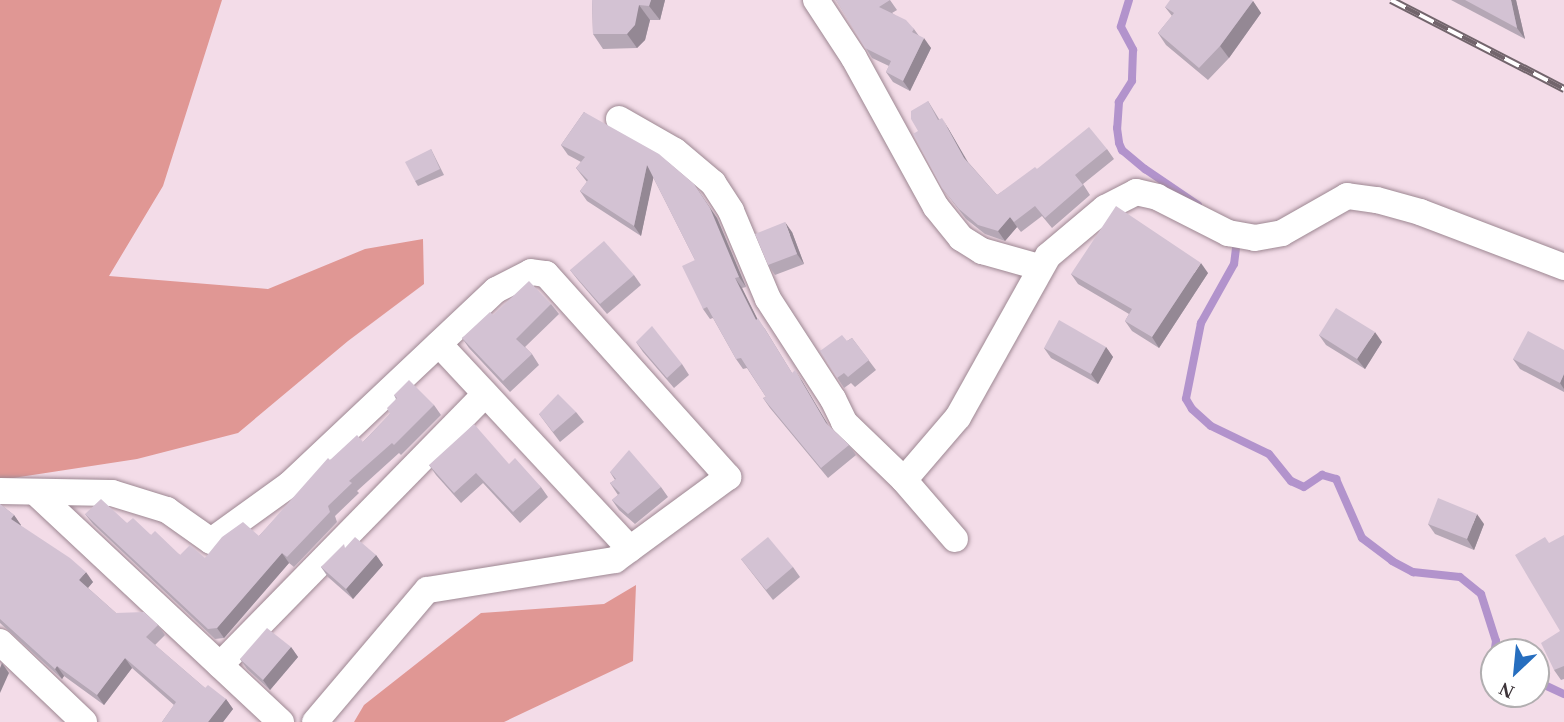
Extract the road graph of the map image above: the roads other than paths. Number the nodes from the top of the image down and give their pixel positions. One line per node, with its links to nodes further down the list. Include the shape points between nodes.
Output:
1 (816, 0): 3 (street, via 854,58 936,207 961,238 982,251)
2 (619, 119): 7 (street, via 675,151 713,183 731,211 768,299 844,422)
3 (1039, 267): 4 (street, via 1105,208 1136,192 1157,197 1228,233 1255,238 1282,233 1347,195 1377,200); 7 (street, via 958,417)
4 (1564, 267)
5 (439, 344): 6 (street); 9 (street, via 290,484 211,541 167,510 112,493); 11 (street, via 496,290 531,272 546,274 728,477)
6 (485, 394): 11 (street); 13 (street)
7 (904, 480): 10 (street)
8 (0, 491): 9 (street)
9 (34, 492): 13 (street)
10 (955, 539)
11 (630, 549): 16 (street, via 615,560 427,590)
12 (0, 642): 14 (street)
13 (220, 665): 15 (street)
14 (76, 720)
15 (281, 722)
16 (315, 722)

